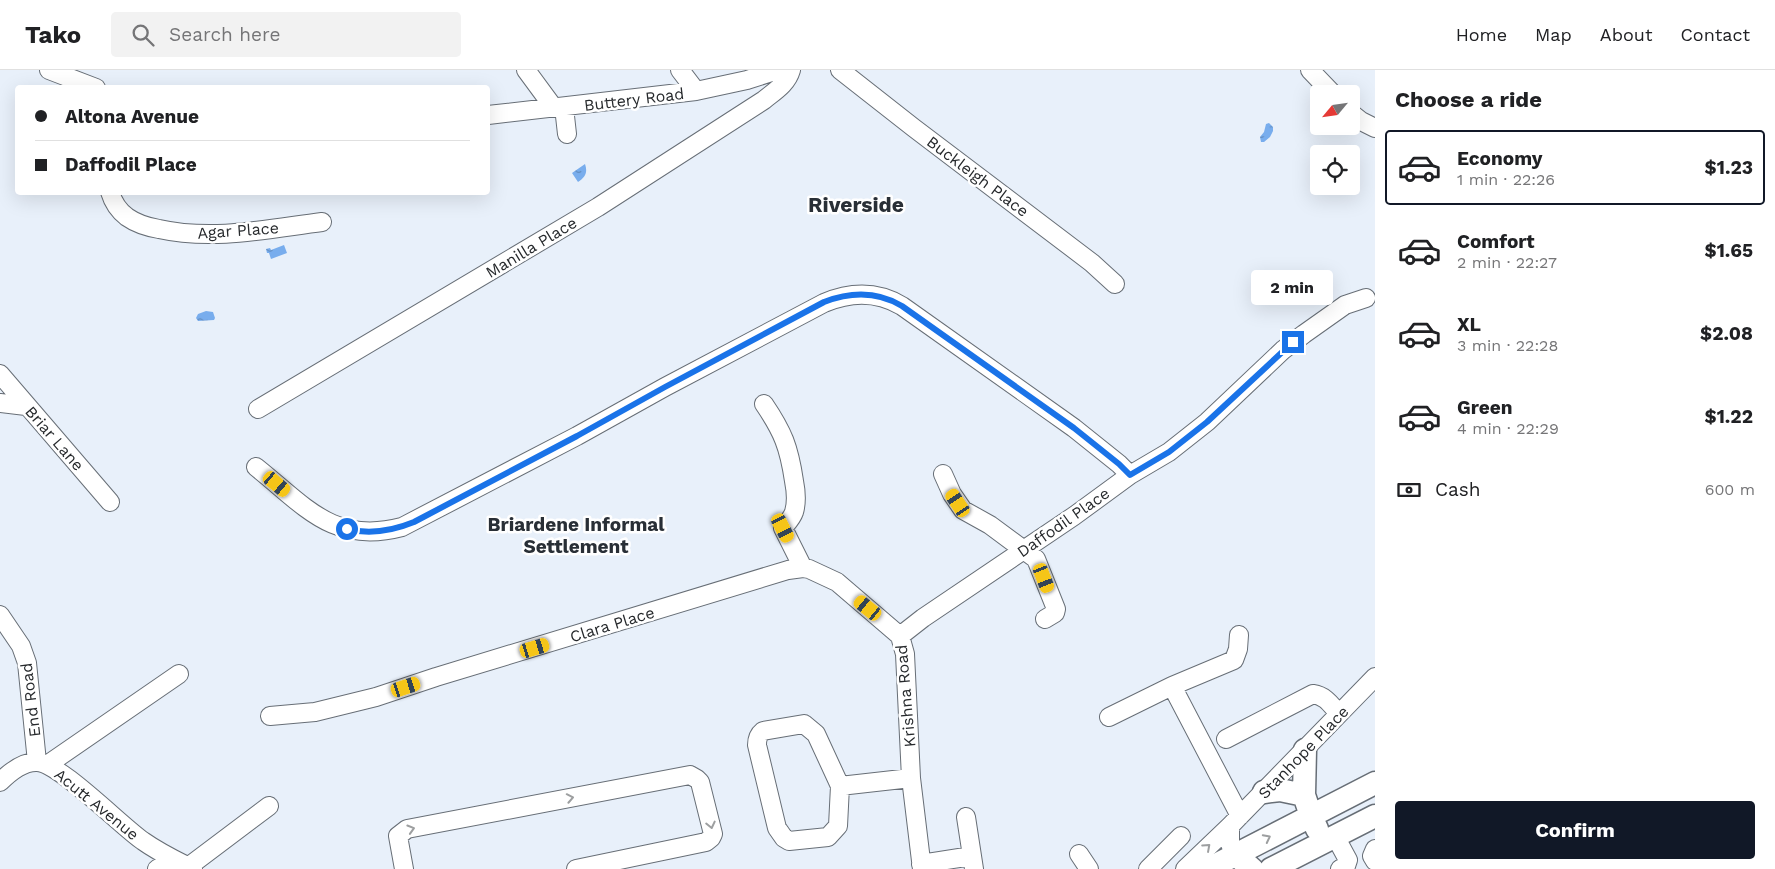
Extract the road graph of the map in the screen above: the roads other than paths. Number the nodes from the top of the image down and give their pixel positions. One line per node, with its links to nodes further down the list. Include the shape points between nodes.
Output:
1 (50, 70): 8 (street)
2 (526, 70): 11 (street)
3 (680, 70): 10 (street)
4 (778, 70): 10 (street, Buttery Road)
5 (791, 70): 24 (street, Manilla Place, via 781,87 764,100 598,207)
6 (840, 70): 18 (street, Buckleigh Place)
7 (1310, 70): 9 (street)
8 (88, 85)
9 (1324, 85)
10 (696, 91): 11 (street, Buttery Road)
11 (559, 107): 12 (street, Buttery Road); 15 (street)
12 (490, 115)
13 (1360, 120): 14 (street)
14 (1375, 128)
15 (567, 134)
16 (112, 195): 17 (street, Agar Place, via 126,217 141,226 176,233 229,234)
17 (322, 222)
18 (1115, 284)
19 (1366, 298): 27 (street, Daffodil Place, via 1345,306 1304,334 1207,422 1163,456)
20 (0, 374): 23 (street, Briar Lane)
21 (0, 403): 23 (street)
22 (764, 404): 30 (street, via 789,449 796,493 793,514 783,528)
23 (26, 406): 28 (street, Briar Lane)
24 (258, 409)
25 (256, 468): 27 (street, via 322,521 361,532 402,527 836,297 853,294 882,296 891,300 1074,428)
26 (943, 474): 29 (street, via 960,507)
27 (1130, 475): 29 (street, Daffodil Place)
28 (110, 502)
29 (1022, 550): 32 (street, via 1036,559 1056,609); 34 (street, Daffodil Place)
30 (806, 568): 34 (street, Krishna Road, via 836,582); 39 (street, Clara Place, via 788,570 376,697 315,712)
31 (0, 615): 43 (street, End Road, via 21,646 30,672)
32 (1045, 619)
33 (1239, 635): 37 (street, via 1234,660)
34 (900, 636): 44 (street, Krishna Road, via 905,654)
35 (179, 674): 43 (street)
36 (1375, 677): 38 (street, Stanhope Place)
37 (1172, 686): 40 (street); 54 (street)
38 (1339, 714): 41 (street, via 1327,700 1313,694); 42 (street, Stanhope Place)
39 (270, 716)
40 (1109, 717)
41 (1226, 739)
42 (1305, 750): 48 (street, Stanhope Place); 49 (main road)
43 (42, 763): 45 (street, Acutt Avenue, via 24,766); 62 (street, Acutt Avenue, via 72,782 141,840)
44 (911, 778): 47 (street); 63 (street, Krishna Road)
45 (0, 782)
46 (1375, 783): 51 (main road)
47 (840, 786): 47 (street, via 810,727 804,724 759,735 756,745 777,828 788,841 823,839 832,835 838,826)
48 (1264, 792): 49 (main road, via 1280,790); 54 (street, Stanhope Place)
49 (1304, 794): 51 (main road)
50 (269, 806): 62 (street)
51 (1311, 816): 56 (main road); 59 (main road, one-way to 51)
52 (1375, 816): 56 (main road)
53 (966, 817): 61 (street)
54 (1235, 821): 59 (street, via 1230,844); 68 (street, Stanhope Place, one-way to 54)
55 (1181, 836): 64 (street)
56 (1329, 839): 71 (main road); 72 (street, via 1348,860)
57 (1375, 849): 60 (street, via 1372,852)
58 (1080, 854): 67 (street)
59 (1235, 854): 69 (main road); 70 (main road)
60 (1375, 861)
61 (973, 862): 63 (street)
62 (178, 866)
63 (921, 866)
64 (1153, 868)
65 (404, 869): 66 (street, one-way to 66, via 398,836 407,829 690,775 700,782 713,834 706,842)
66 (576, 869)
67 (1089, 869)
68 (1185, 869)
69 (1208, 869)
70 (1252, 869)
71 (1271, 869)
72 (1340, 869)

